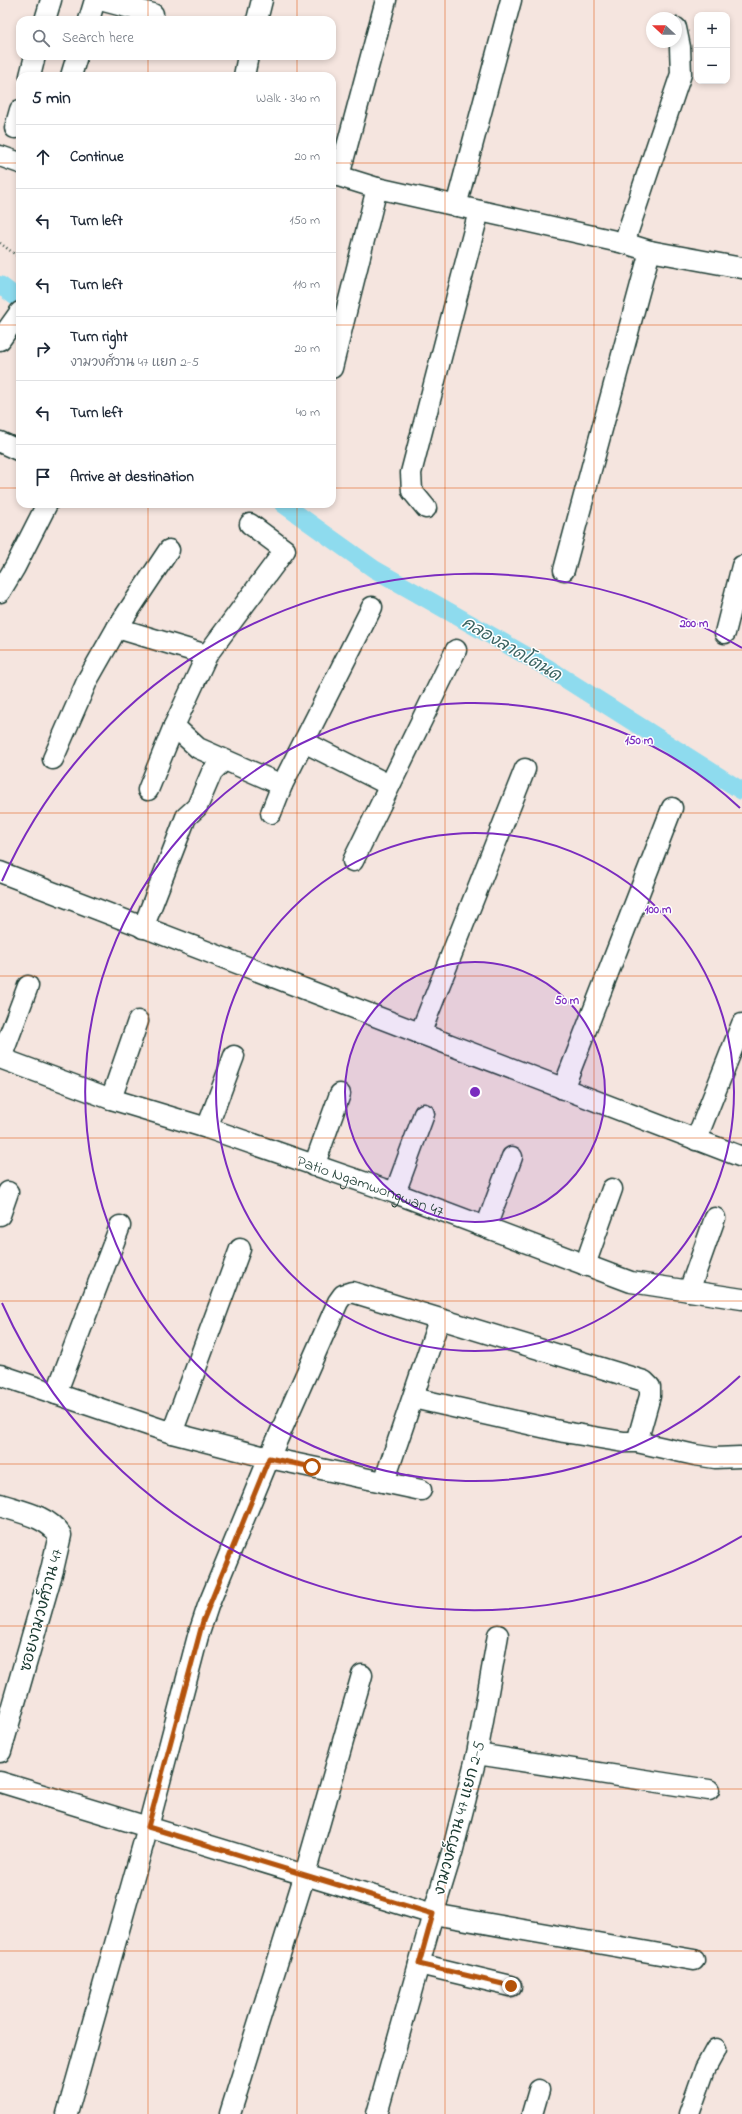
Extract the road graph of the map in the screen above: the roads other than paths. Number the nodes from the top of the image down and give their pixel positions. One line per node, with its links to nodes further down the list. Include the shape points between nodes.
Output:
1 (51, 0): 8 (street)
2 (95, 0): 9 (street)
3 (100, 0): 7 (street)
4 (262, 0): 10 (street)
5 (386, 0): 20 (street)
6 (511, 0): 22 (street)
7 (153, 14)
8 (46, 16)
9 (90, 16)
10 (258, 16)
11 (680, 48): 24 (street, via 681,74)
12 (34, 60): 15 (street)
13 (76, 60): 16 (street)
14 (247, 60): 17 (street)
15 (31, 72)
16 (72, 72)
17 (245, 72)
18 (0, 156): 19 (street)
19 (16, 162)
20 (336, 175): 21 (street)
21 (378, 188): 22 (street); 29 (street)
22 (456, 206): 23 (street)
23 (479, 211): 24 (street); 33 (street, via 411,473 412,491)
24 (624, 243): 25 (street)
25 (650, 251): 26 (street); 37 (street)
26 (742, 268)
27 (16, 318): 28 (street)
28 (0, 340)
29 (336, 352)
30 (0, 442): 31 (street)
31 (16, 449)
32 (45, 508): 38 (street)
33 (426, 508)
34 (250, 524): 43 (street, via 285,550)
35 (168, 550): 40 (street)
36 (742, 566): 41 (street)
37 (564, 570)
38 (0, 592)
39 (372, 607): 45 (street)
40 (117, 628): 43 (street); 47 (street, via 88,679)
41 (725, 633)
42 (456, 650): 51 (street)
43 (207, 655): 44 (street)
44 (174, 726): 46 (street); 52 (street)
45 (304, 742): 50 (street); 51 (street)
46 (198, 748): 48 (street); 55 (street, via 199,768 184,804)
47 (54, 758)
48 (223, 761): 50 (street); 55 (street, via 212,772 197,807)
49 (525, 769): 62 (street)
50 (282, 785): 54 (street)
51 (389, 785): 56 (street)
52 (148, 790)
53 (672, 808): 65 (street)
54 (271, 813)
55 (186, 817): 58 (street)
56 (353, 861)
57 (0, 872): 58 (street)
58 (143, 928): 62 (street)
59 (28, 986): 64 (street, Patio Ngamwongwan 47)
60 (138, 1021): 67 (street)
61 (742, 1024): 70 (street)
62 (420, 1034): 65 (street)
63 (234, 1056): 69 (street)
64 (0, 1058): 67 (street, Patio Ngamwongwan 47)
65 (563, 1089): 70 (street)
66 (340, 1094): 73 (street)
67 (111, 1100): 69 (street, Patio Ngamwongwan 47)
68 (424, 1114): 76 (street)
69 (207, 1128): 73 (street, Patio Ngamwongwan 47)
70 (696, 1140): 71 (street)
71 (742, 1156)
72 (512, 1157): 80 (street)
73 (314, 1166): 76 (street, Patio Ngamwongwan 47)
74 (612, 1189): 82 (street)
75 (8, 1192): 77 (street)
76 (395, 1193): 80 (street, Patio Ngamwongwan 47)
77 (0, 1215)
78 (715, 1218): 83 (street)
79 (120, 1226): 87 (street)
80 (486, 1227): 82 (street, Patio Ngamwongwan 47)
81 (240, 1249): 89 (street)
82 (585, 1265): 83 (street, Patio Ngamwongwan 47, via 631,1282)
83 (689, 1291): 84 (street, Patio Ngamwongwan 47)
84 (742, 1299)
85 (440, 1320): 88 (street); 90 (street, via 644,1381 650,1387 650,1396); 92 (street, via 352,1292 343,1295)
86 (0, 1375): 87 (street)
87 (56, 1394): 89 (street)
88 (413, 1398): 90 (street, via 564,1432); 93 (street)
89 (172, 1433): 92 (street)
90 (637, 1442): 91 (street, via 715,1458)
91 (740, 1457)
92 (269, 1458): 93 (street); 102 (street, via 203,1621)
93 (384, 1482): 94 (street)
94 (422, 1490)
95 (0, 1505): 98 (street, ซอยงามวงศ์วาน 47, via 45,1520 55,1527 60,1535)
96 (498, 1635): 99 (street, งามวงศ์วาน 47 แยก 2-5)
97 (362, 1675): 103 (street)
98 (0, 1752)
99 (477, 1754): 101 (street); 104 (street, งามวงศ์วาน 47 แยก 2-5, via 453,1849)
100 (0, 1782): 102 (street)
101 (709, 1790)
102 (148, 1827): 103 (street); 110 (street)
103 (305, 1874): 104 (street); 111 (street)
104 (433, 1914): 105 (street); 106 (street, งามวงศ์วาน 47 แยก 2-5)
105 (694, 1960)
106 (419, 1964): 107 (street); 112 (street, งามวงศ์วาน 47 แยก 2-5)
107 (511, 1986)
108 (716, 2049): 114 (street, via 705,2069)
109 (539, 2090): 113 (street)
110 (67, 2114)
111 (230, 2114)
112 (377, 2114)
113 (532, 2114)
114 (689, 2114)

